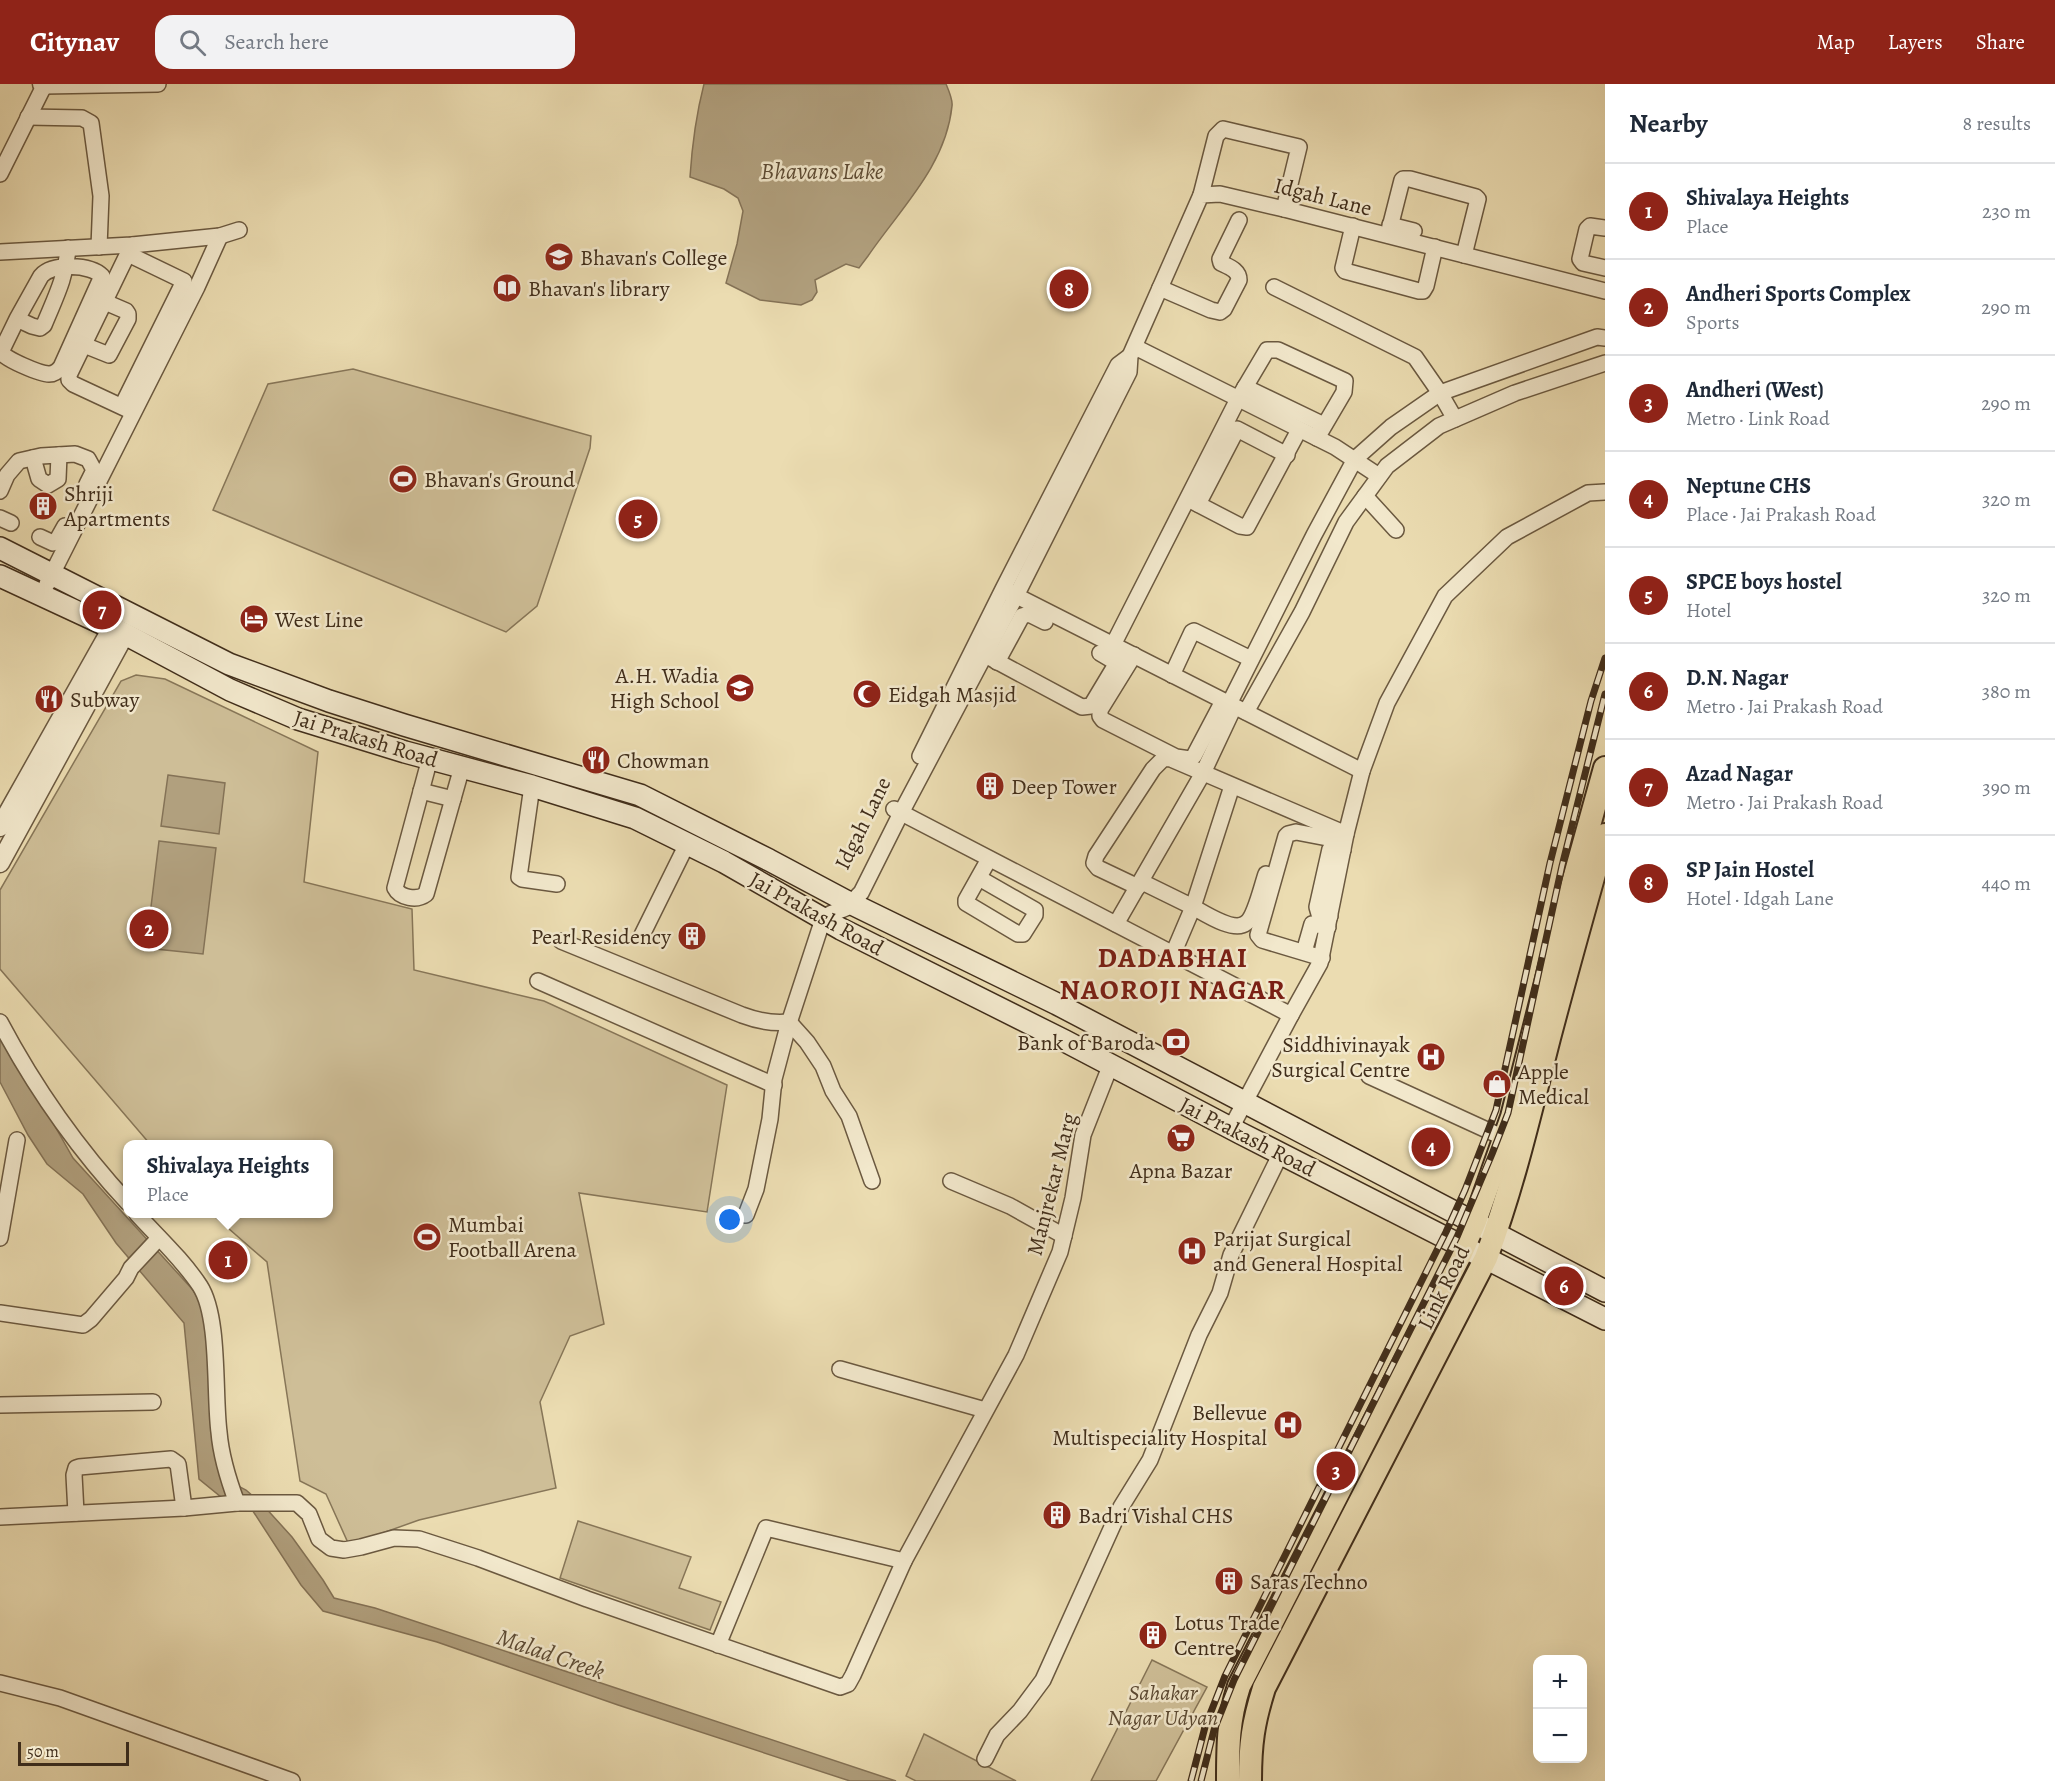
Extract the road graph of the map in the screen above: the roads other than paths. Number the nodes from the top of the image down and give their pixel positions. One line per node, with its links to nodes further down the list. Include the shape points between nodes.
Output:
1 (158, 84): 2 (street)
2 (43, 85): 3 (street)
3 (28, 117): 4 (street); 15 (street, via 82,118 91,123 100,196)
4 (0, 174)
5 (1201, 195): 6 (street, Idgah Lane, via 1220,194); 6 (street, via 1216,136 1223,129 1299,147); 24 (street, Idgah Lane)
6 (1284, 209): 8 (street, Idgah Lane)
7 (1239, 220): 24 (street, via 1220,259 1239,275 1224,309 1211,310)
8 (1353, 226): 11 (street, Idgah Lane); 14 (street, via 1345,271 1419,291 1426,286)
9 (1605, 228): 21 (street, via 1593,225 1587,229 1580,259)
10 (239, 230): 13 (street)
11 (1389, 230): 12 (street); 14 (street, Idgah Lane); 18 (street, via 1402,180 1410,179 1478,199)
12 (1414, 231)
13 (220, 236): 17 (street); 22 (street)
14 (1437, 243): 18 (street, Idgah Lane)
15 (99, 247): 16 (street); 17 (street)
16 (68, 248): 19 (street); 20 (street)
17 (130, 249): 22 (street); 26 (street)
18 (1466, 250): 25 (street, Idgah Lane)
19 (0, 252)
20 (67, 266): 27 (street, via 43,274); 27 (street, via 44,325 40,328); 27 (street, via 99,273 102,280 56,372 48,374 3,357 1,348)
21 (1605, 268)
22 (191, 284): 34 (street)
23 (1274, 287): 33 (street, via 1415,357)
24 (1160, 288): 30 (street, Idgah Lane)
25 (1605, 291)
26 (105, 302): 29 (street); 29 (street, via 126,311 128,319 109,355)
27 (17, 319)
28 (1605, 338): 33 (street, via 1597,337)
29 (84, 345): 34 (street, via 69,380)
30 (1132, 352): 32 (street); 53 (street, Idgah Lane, via 1118,365 1094,426)
31 (1605, 363): 35 (street, via 1515,393)
32 (1241, 393): 36 (street); 37 (street); 37 (street, via 1271,349 1341,378 1345,381 1344,392); 46 (street)
33 (1440, 393): 35 (street); 41 (street)
34 (128, 409): 47 (street)
35 (1455, 420): 42 (street, via 1439,426)
36 (1299, 430): 37 (street); 38 (street)
37 (1320, 432): 41 (street)
38 (1287, 454): 46 (street, via 1236,429); 46 (street, via 1247,527)
39 (59, 455): 40 (street); 40 (street, via 58,479 48,485 39,479); 47 (street, via 75,454 88,459 94,470)
40 (33, 458): 43 (street, via 19,462)
41 (1355, 459): 42 (street); 55 (street)
42 (1379, 476): 45 (street)
43 (0, 491)
44 (1605, 492): 70 (street, via 1588,493 1507,537 1445,596 1387,703)
45 (1365, 496): 48 (street); 56 (street, via 1346,522)
46 (1193, 501): 60 (street)
47 (69, 528): 49 (street, via 53,543); 51 (street)
48 (1395, 531)
49 (40, 537)
50 (0, 548): 51 (main road, Jai Prakash Road)
51 (52, 574): 54 (street); 88 (main road, Jai Prakash Road, via 229,663 310,694 640,795)
52 (0, 576): 54 (main road, Jai Prakash Road)
53 (1009, 592): 57 (street, Idgah Lane); 60 (street); 64 (street, Idgah Lane)
54 (42, 595): 59 (main road, Jai Prakash Road)
55 (1280, 601): 56 (street); 61 (street)
56 (1302, 612): 62 (street)
57 (1011, 621): 58 (street, via 1029,614); 63 (street, Idgah Lane)
58 (1047, 622)
59 (118, 631): 67 (main road, Jai Prakash Road, via 230,690 298,719); 78 (street); 83 (street)
60 (1118, 653): 63 (street, via 1091,706 1082,707); 65 (street); 66 (street, via 1100,716 1176,757 1194,756)
61 (1254, 653): 62 (street); 65 (street, via 1194,631); 66 (street)
62 (1277, 657): 66 (street)
63 (991, 659): 64 (street, Idgah Lane)
64 (971, 666): 77 (street, Idgah Lane)
65 (1172, 675): 66 (street)
66 (1233, 706): 70 (street); 71 (street)
67 (430, 758): 68 (main road, Jai Prakash Road); 74 (street)
68 (462, 767): 72 (main road, Jai Prakash Road); 75 (street)
69 (1605, 768): 87 (main road, Link Road)
70 (1362, 771): 80 (street)
71 (1203, 773): 73 (street); 86 (street); 86 (street, via 1171,759 1158,762 1096,856 1094,863 1098,868)
72 (532, 786): 81 (main road, Jai Prakash Road, via 620,812); 85 (street, via 519,877)
73 (1232, 786): 76 (street); 89 (street)
74 (421, 791): 75 (street); 75 (street, via 395,888 400,894 416,898 426,894)
75 (453, 799)
76 (1288, 810): 80 (street); 89 (street, via 1246,924 1222,923)
77 (898, 811): 82 (street); 88 (street, Idgah Lane, via 861,893)
78 (0, 827)
79 (1605, 834): 87 (main road, Link Road)
80 (1345, 842): 92 (street, via 1332,872); 95 (street, via 1296,832 1286,836 1258,935 1262,940)
81 (687, 844): 90 (main road, Jai Prakash Road); 93 (street)
82 (989, 859): 84 (street); 91 (street)
83 (0, 863)
84 (978, 878)
85 (557, 884)
86 (1140, 884): 89 (street); 91 (street)
87 (1590, 887): 108 (main road, Link Road, via 1512,1117)
88 (853, 901): 90 (street); 105 (main road, Jai Prakash Road)
89 (1193, 907): 96 (street)
90 (823, 919): 101 (street); 102 (main road, Jai Prakash Road)
91 (1116, 924): 96 (street)
92 (1328, 928): 95 (street); 97 (street)
93 (642, 935)
94 (561, 941): 101 (street, via 732,1011 761,1021)
95 (1306, 945): 97 (street)
96 (1173, 954): 99 (street)
97 (1322, 958): 99 (street)
98 (538, 981): 104 (street)
99 (1290, 1015): 105 (street)
100 (0, 1022): 112 (street, via 47,1103)
101 (789, 1022): 104 (street); 111 (street, via 823,1066 832,1091 849,1116)
102 (1111, 1064): 106 (main road, Jai Prakash Road); 117 (street, Manjrekar Marg, via 1083,1135)
103 (1369, 1076): 108 (street)
104 (774, 1085): 113 (street, via 756,1189)
105 (1245, 1101): 106 (street); 115 (main road, Jai Prakash Road)
106 (1231, 1128): 109 (main road, Jai Prakash Road)
107 (17, 1140): 118 (street)
108 (1513, 1142): 115 (main road, Link Road); 116 (main road, Link Road)
109 (1281, 1153): 120 (main road, Jai Prakash Road); 136 (street, via 1232,1255 1150,1460 1121,1507 1043,1680 997,1735)
110 (951, 1180): 117 (street)
111 (872, 1181)
112 (123, 1198)
113 (746, 1215)
114 (140, 1218): 119 (street)
115 (1475, 1221): 116 (main road, Jai Prakash Road); 120 (main road, Link Road)
116 (1496, 1232): 121 (main road, Link Road); 122 (main road, Jai Prakash Road)
117 (1064, 1236): 128 (street, Manjrekar Marg, via 1016,1355)
118 (0, 1238)
119 (159, 1244): 123 (street, via 83,1325); 129 (street, via 201,1288 210,1314 219,1432 226,1475)
120 (1463, 1247): 121 (main road, Jai Prakash Road); 138 (main road, Link Road, via 1239,1686 1228,1730)
121 (1486, 1258): 124 (main road, Jai Prakash Road); 139 (main road, Link Road, via 1264,1688 1254,1720)
122 (1605, 1291)
123 (0, 1313)
124 (1605, 1320)
125 (840, 1369): 128 (street)
126 (153, 1402): 127 (street)
127 (0, 1405)
128 (986, 1410): 133 (street, Manjrekar Marg)
129 (237, 1503): 130 (street); 134 (street, via 297,1503 309,1514 319,1539 331,1548 353,1549 394,1538 418,1539)
130 (184, 1508): 131 (street); 131 (street, via 178,1464 171,1459 76,1468)
131 (76, 1513): 132 (street)
132 (0, 1517)
133 (904, 1561): 134 (street, via 766,1528); 134 (street, Manjrekar Marg, via 848,1684 829,1684)
134 (718, 1645)
135 (0, 1683): 137 (street, via 60,1698)
136 (985, 1759)
137 (292, 1781)
138 (1228, 1781)
139 (1250, 1781)

